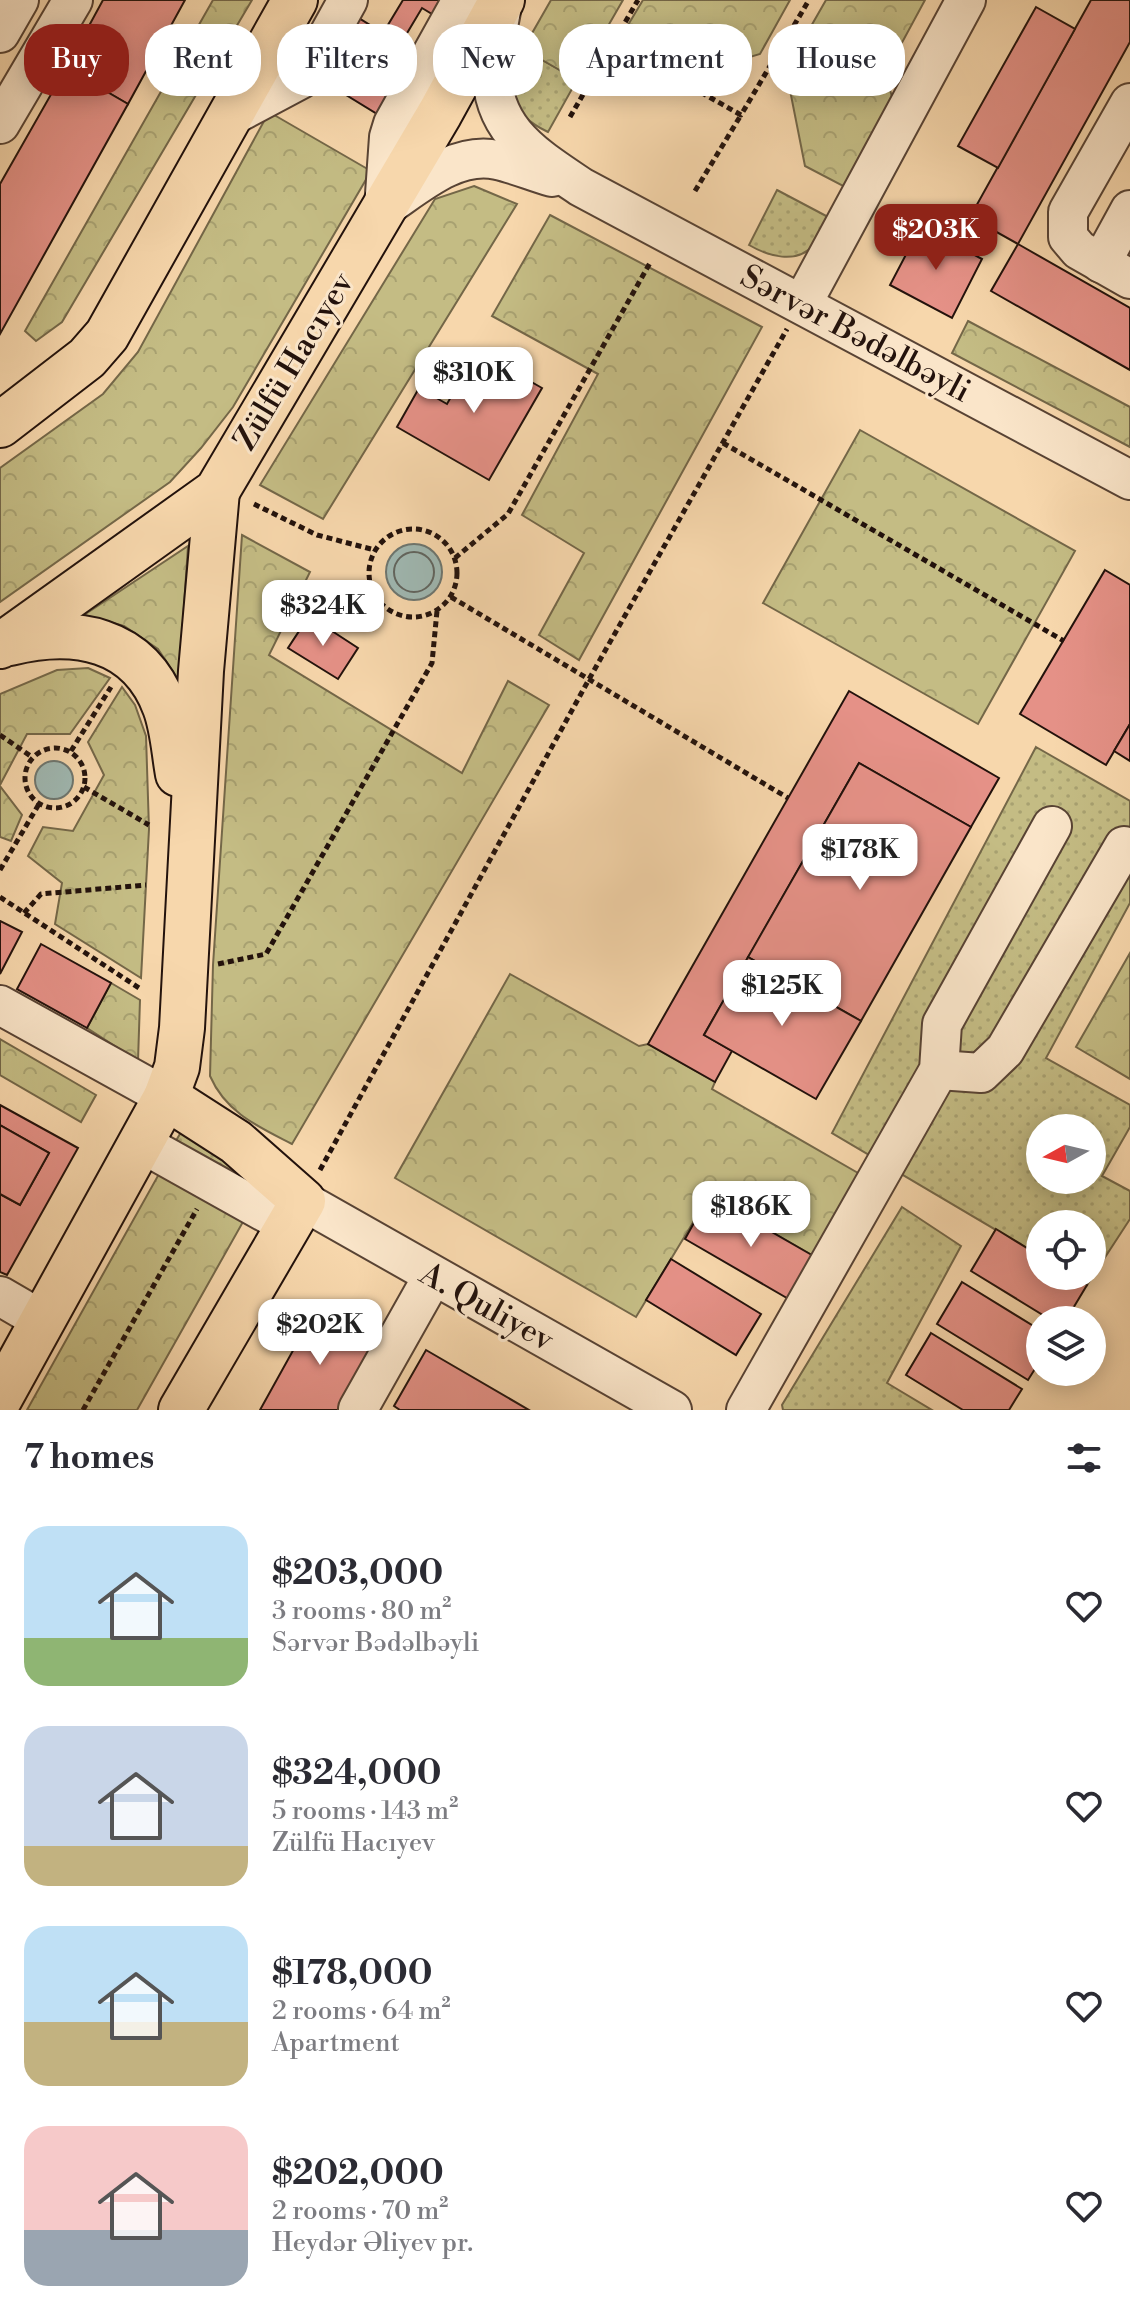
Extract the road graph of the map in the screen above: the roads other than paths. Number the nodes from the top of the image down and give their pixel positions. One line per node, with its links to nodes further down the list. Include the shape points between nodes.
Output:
1 (19, 0): 8 (street)
2 (73, 0): 11 (street)
3 (295, 0): 10 (main road)
4 (348, 0): 10 (street, via 301,79)
5 (462, 0): 13 (street, via 393,124)
6 (502, 0): 12 (street, via 492,60 498,110 527,148); 13 (main road, Zülfü Hacıyev)
7 (966, 0): 16 (street)
8 (0, 33)
9 (1130, 103): 15 (street, via 1068,212 1068,237 1079,250)
10 (226, 119): 17 (main road, via 98,347)
11 (0, 124)
12 (581, 187): 13 (street, via 495,159 477,159 452,164); 16 (street, Sərvər Bədəlbəyli)
13 (384, 208): 19 (main road, Zülfü Hacıyev)
14 (1130, 210): 15 (street)
15 (1116, 271)
16 (802, 304): 18 (street, Sərvər Bədəlbəyli)
17 (0, 425)
18 (1130, 480)
19 (236, 497): 20 (main road, Zülfü Hacıyev); 23 (main road, via 201,671)
20 (1, 646): 23 (main road, via 33,637 84,637 106,643 142,669 166,709)
21 (1052, 826): 25 (street, via 942,1024)
22 (1124, 846): 25 (street, via 1005,1050 981,1073)
23 (190, 855): 26 (main road, via 180,1047)
24 (0, 1005): 26 (street)
25 (939, 1070): 36 (street)
26 (166, 1097): 27 (main road); 28 (main road, via 236,1142)
27 (141, 1143): 28 (street, A. Quliyev); 31 (main road)
28 (296, 1213): 29 (street, A. Quliyev); 33 (main road)
29 (433, 1276): 34 (street); 35 (street, A. Quliyev)
30 (0, 1296): 31 (street)
31 (43, 1321): 32 (main road)
32 (0, 1398)
33 (181, 1410)
34 (358, 1410)
35 (672, 1410)
36 (746, 1410)

